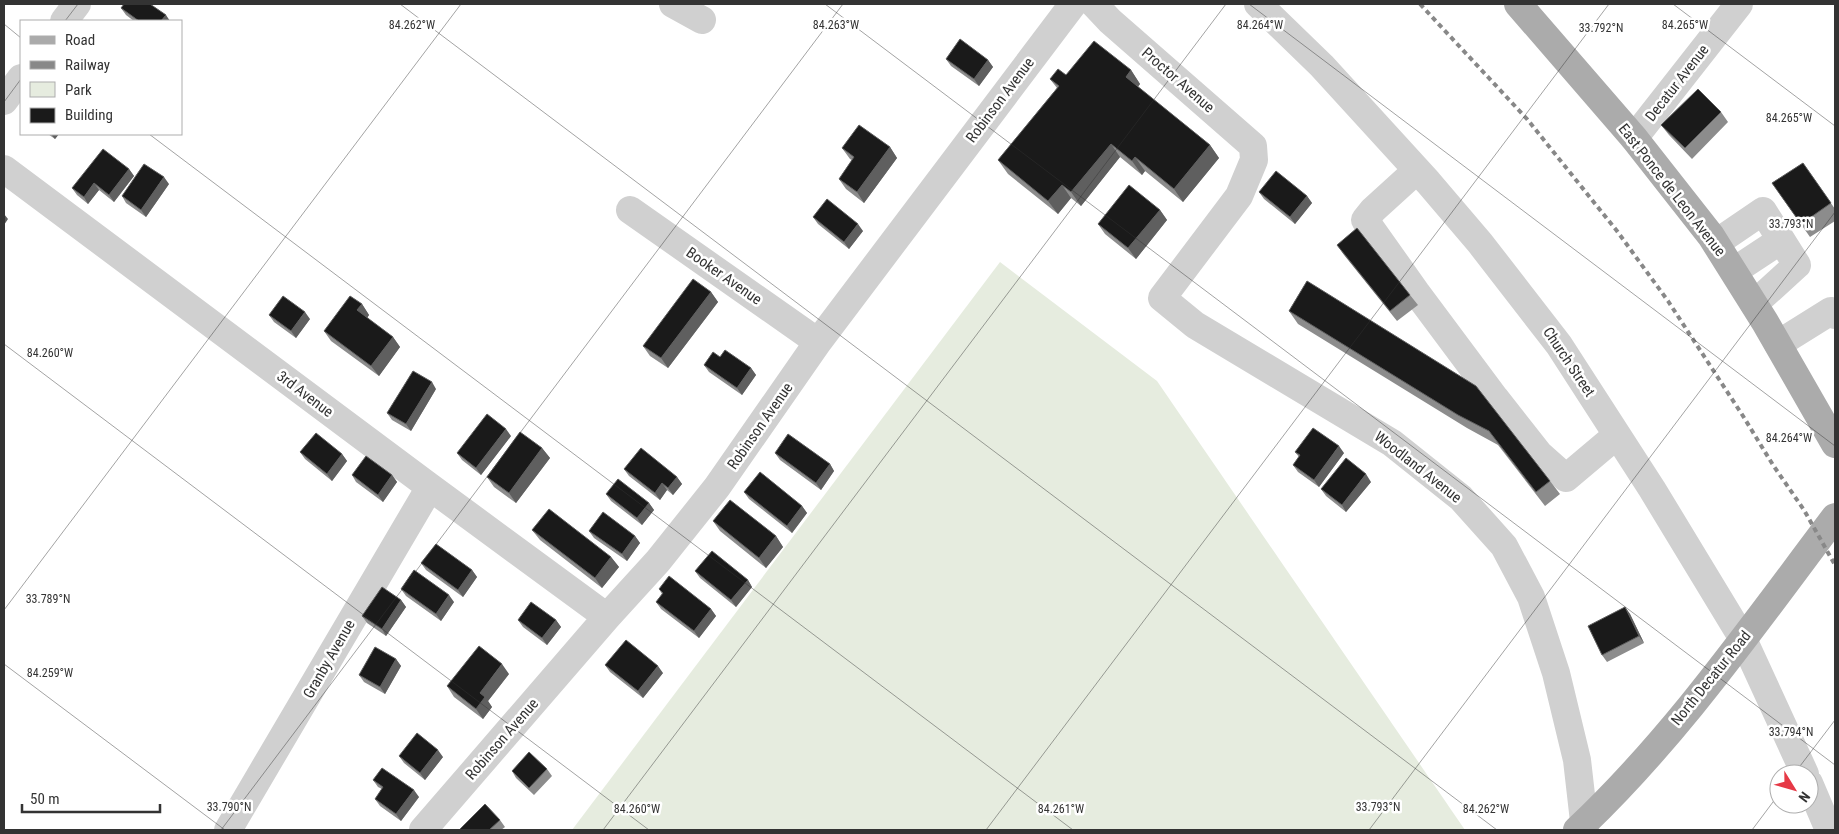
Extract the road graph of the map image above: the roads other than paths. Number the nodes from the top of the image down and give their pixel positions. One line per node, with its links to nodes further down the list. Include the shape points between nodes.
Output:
1 (77, 4): 8 (street)
2 (673, 4): 9 (street)
3 (1073, 4): 22 (street, Robinson Avenue)
4 (1094, 4): 13 (street, Proctor Avenue, via 1253,146)
5 (1258, 4): 15 (street, Church Street, via 1322,66)
6 (1518, 4): 12 (main road, East Ponce de Leon Avenue)
7 (1739, 4): 12 (street, Decatur Avenue)
8 (65, 20)
9 (702, 20)
10 (20, 79): 11 (street)
11 (4, 101)
12 (1634, 138): 18 (main road, East Ponce de Leon Avenue)
13 (1254, 160): 32 (street, Woodland Avenue, via 1239,196 1162,298 1194,325 1392,443 1461,498 1504,546 1530,597 1556,673 1576,760)
14 (4, 169): 26 (street, 3rd Avenue)
15 (1417, 170): 24 (street, Church Street, via 1480,243 1559,345); 24 (street, via 1365,220 1495,398 1540,454 1566,478)
16 (630, 210): 22 (street, Booker Avenue)
17 (1781, 240): 18 (street, via 1763,211); 19 (street); 20 (street, via 1797,265)
18 (1716, 243): 19 (main road, East Ponce de Leon Avenue)
19 (1734, 271): 20 (main road, East Ponce de Leon Avenue)
20 (1754, 304): 23 (main road, East Ponce de Leon Avenue)
21 (1835, 315): 23 (street, via 1831,311)
22 (818, 342): 28 (street, Robinson Avenue, via 717,488 658,562)
23 (1778, 344): 25 (main road, East Ponce de Leon Avenue)
24 (1617, 435): 29 (street, Church Street)
25 (1835, 444)
26 (430, 487): 28 (street, 3rd Avenue); 33 (street, Granby Avenue)
27 (1835, 517): 29 (main road, North Decatur Road)
28 (607, 617): 34 (street, Robinson Avenue)
29 (1743, 639): 30 (street, Church Street); 32 (main road, North Decatur Road, via 1640,764)
30 (1800, 764)
31 (1819, 806): 35 (street)
32 (1582, 828)
33 (228, 830)
34 (423, 830)
35 (1829, 830)

